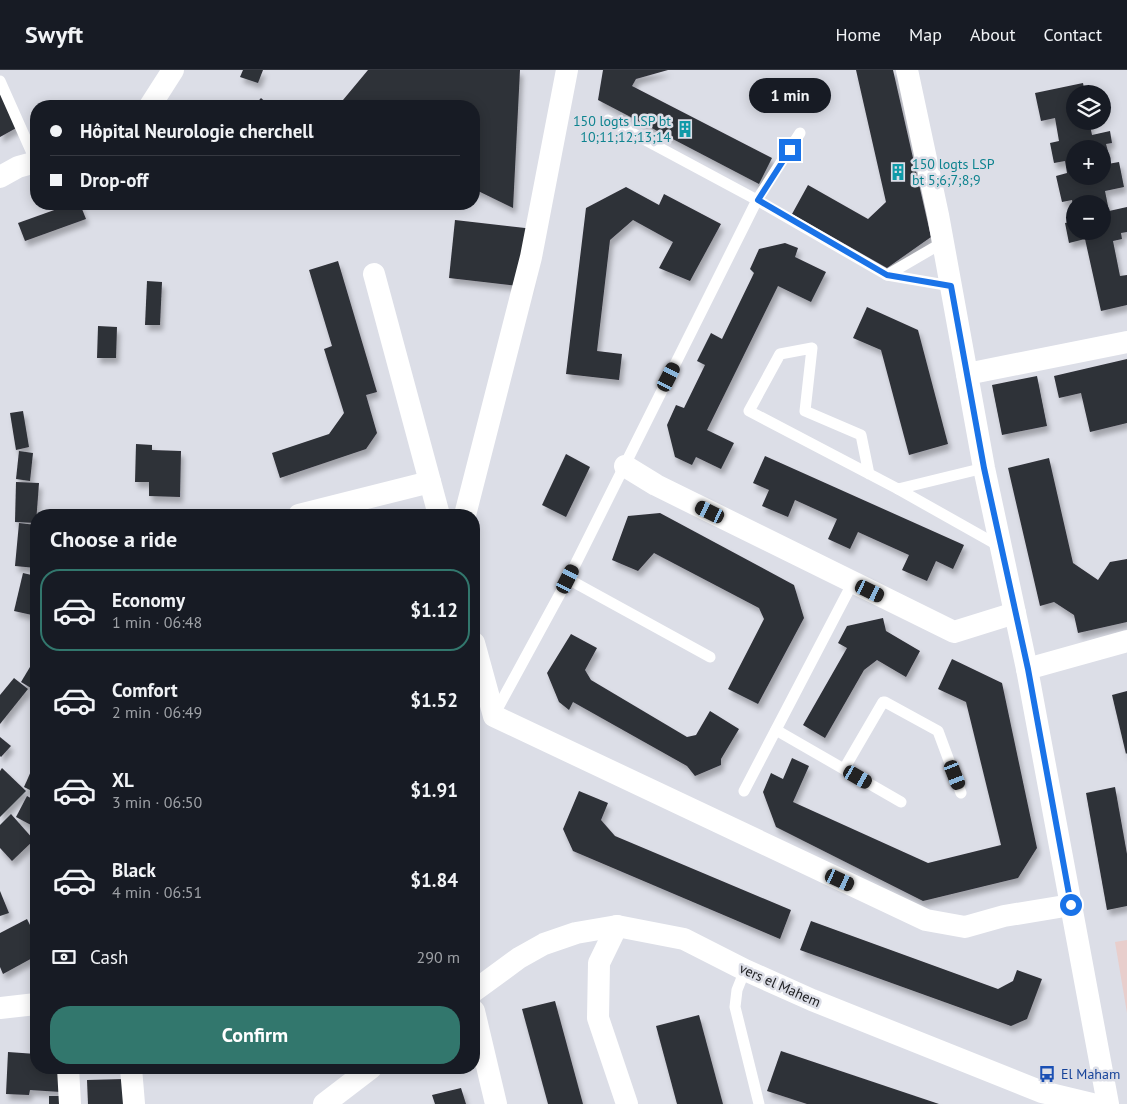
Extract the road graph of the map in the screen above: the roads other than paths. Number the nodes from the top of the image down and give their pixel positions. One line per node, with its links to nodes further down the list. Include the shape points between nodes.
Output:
1 (173, 70): 5 (street)
2 (567, 70): 25 (street, via 531,257)
3 (907, 70): 12 (street)
4 (0, 81): 8 (lane)
5 (154, 100)
6 (608, 120): 11 (lane)
7 (800, 133): 11 (lane)
8 (30, 148)
9 (30, 164): 10 (street)
10 (0, 177)
11 (758, 200): 14 (lane); 18 (lane)
12 (942, 243): 14 (lane); 15 (street)
13 (374, 274): 21 (street)
14 (887, 275): 15 (lane)
15 (951, 286): 17 (street)
16 (1127, 342): 17 (street)
17 (967, 374): 19 (street)
18 (625, 466): 27 (lane); 28 (street, via 656,485)
19 (984, 468): 22 (lane); 26 (street)
20 (869, 474): 20 (lane, via 750,410 780,354 812,348 805,411 861,435); 22 (lane)
21 (430, 482): 23 (street); 24 (street)
22 (898, 489): 26 (lane)
23 (323, 509)
24 (437, 509)
25 (467, 509)
26 (1002, 548): 29 (street)
27 (568, 579): 31 (lane); 34 (lane)
28 (853, 582): 29 (street, via 954,632); 35 (lane)
29 (1015, 613): 33 (street)
30 (1127, 641): 33 (street)
31 (710, 657)
32 (480, 665): 34 (street)
33 (1028, 669): 40 (street)
34 (494, 716): 40 (street, via 926,920 965,927 1004,916)
35 (776, 730): 36 (lane); 37 (lane)
36 (844, 769): 38 (lane, via 883,702 886,702 938,731); 39 (lane)
37 (744, 791)
38 (961, 792)
39 (902, 802)
40 (1071, 905): 58 (street)
41 (617, 926): 42 (street, vers el Mahem, via 684,939); 43 (street, vers el Mahem, via 576,933 544,944); 55 (street, via 599,963 598,1018)
42 (746, 970): 50 (street, vers el Mahem); 56 (lane, via 737,990 735,1007)
43 (480, 987)
44 (30, 1005): 45 (street)
45 (0, 1008)
46 (480, 1036): 54 (street)
47 (68, 1074): 51 (street)
48 (132, 1074): 52 (street)
49 (363, 1074): 53 (street)
50 (1041, 1098): 57 (street, vers el Mahem)
51 (70, 1104)
52 (134, 1104)
53 (324, 1104)
54 (496, 1104)
55 (627, 1104)
56 (759, 1104)
57 (1092, 1104)
58 (1108, 1104)

